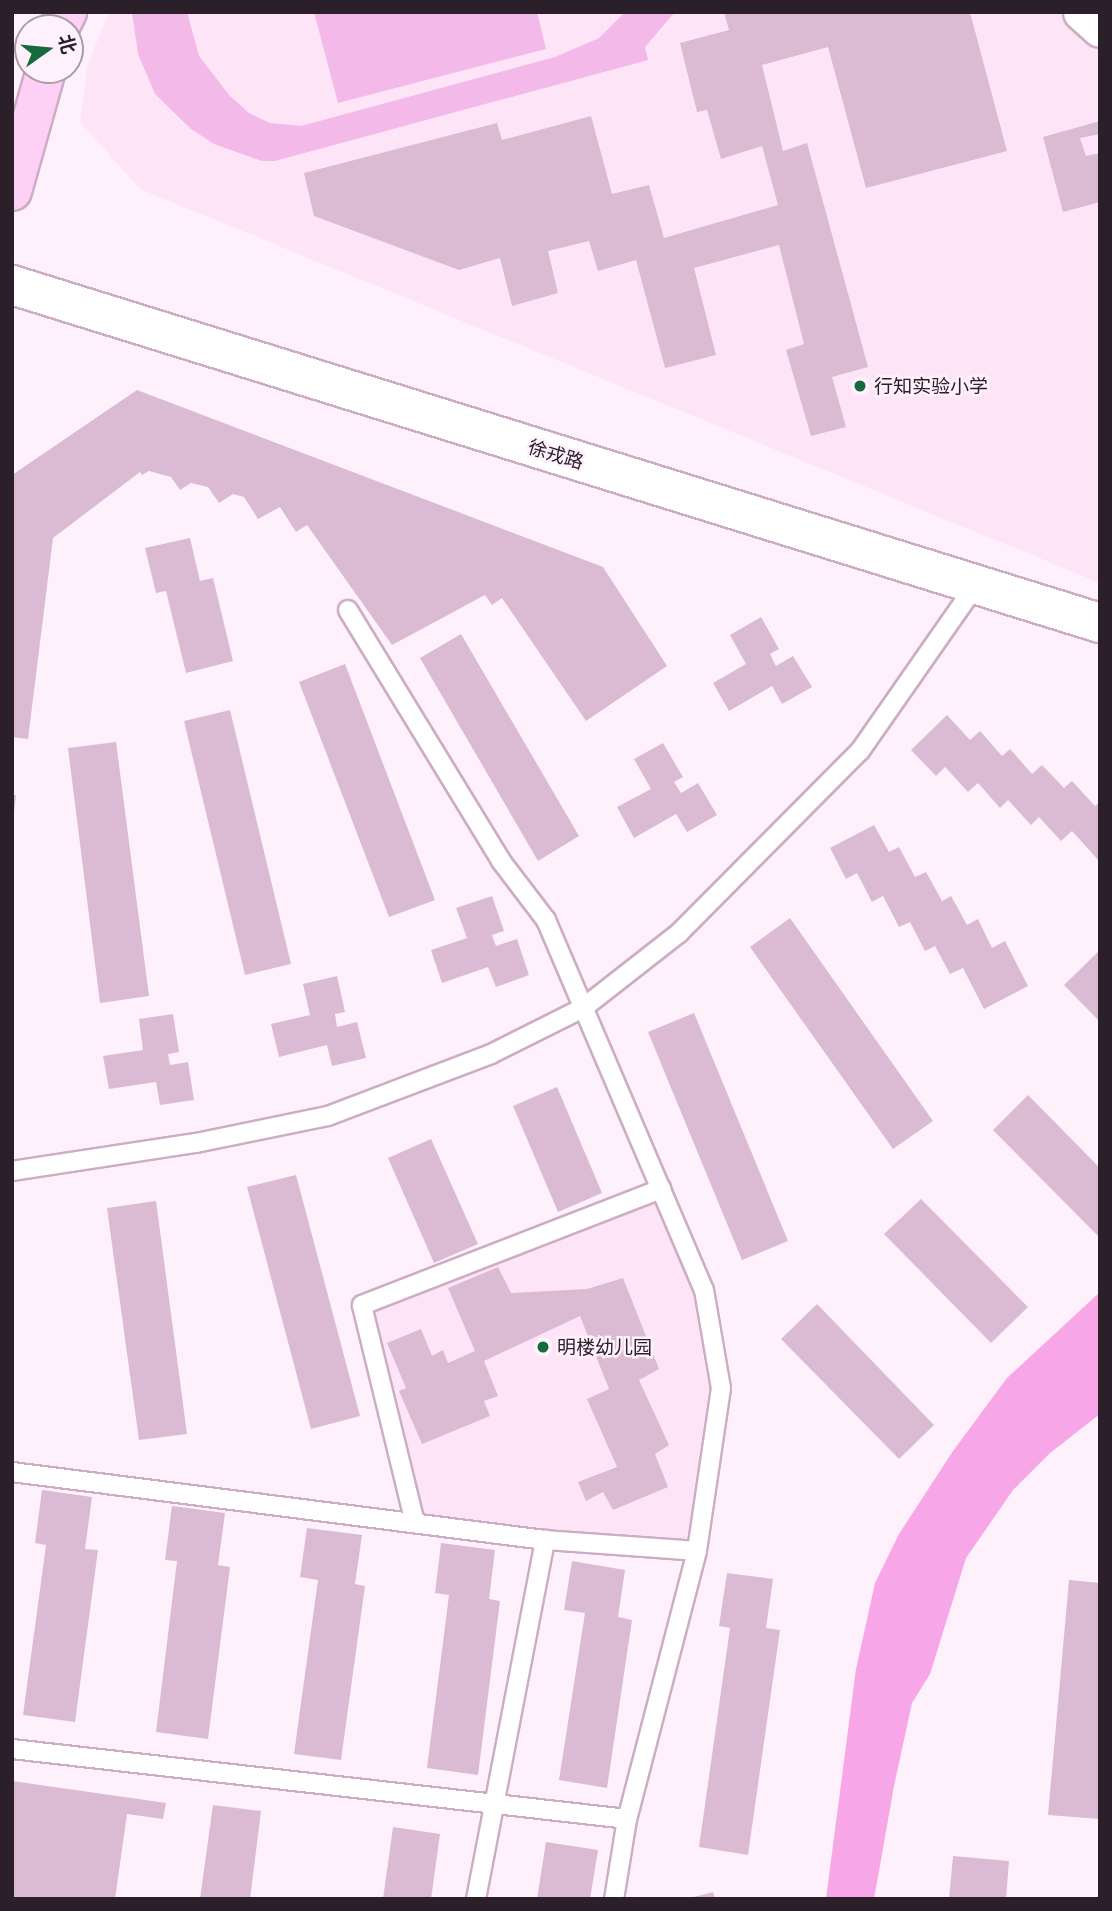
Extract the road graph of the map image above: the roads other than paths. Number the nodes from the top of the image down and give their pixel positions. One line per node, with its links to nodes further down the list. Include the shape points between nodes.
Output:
1 (1081, 12): 2 (street)
2 (1100, 29)
3 (42, 84): 4 (main road)
4 (12, 191)
5 (12, 285): 6 (street, 徐戎路)
6 (976, 585): 8 (street, 徐戎路); 9 (lane, via 860,751 679,933)
7 (348, 610): 9 (lane, via 501,860 546,920)
8 (1100, 623)
9 (583, 1009): 10 (lane, via 491,1054 328,1116 197,1143); 11 (lane)
10 (12, 1171)
11 (661, 1189): 13 (lane, via 362,1305); 15 (lane, via 704,1290 721,1388)
12 (12, 1472): 13 (lane)
13 (415, 1523): 14 (lane)
14 (545, 1540): 15 (lane); 17 (lane)
15 (696, 1551): 18 (lane)
16 (12, 1749): 17 (lane)
17 (494, 1804): 18 (lane); 19 (lane)
18 (626, 1819): 20 (lane)
19 (476, 1899)
20 (614, 1899)

